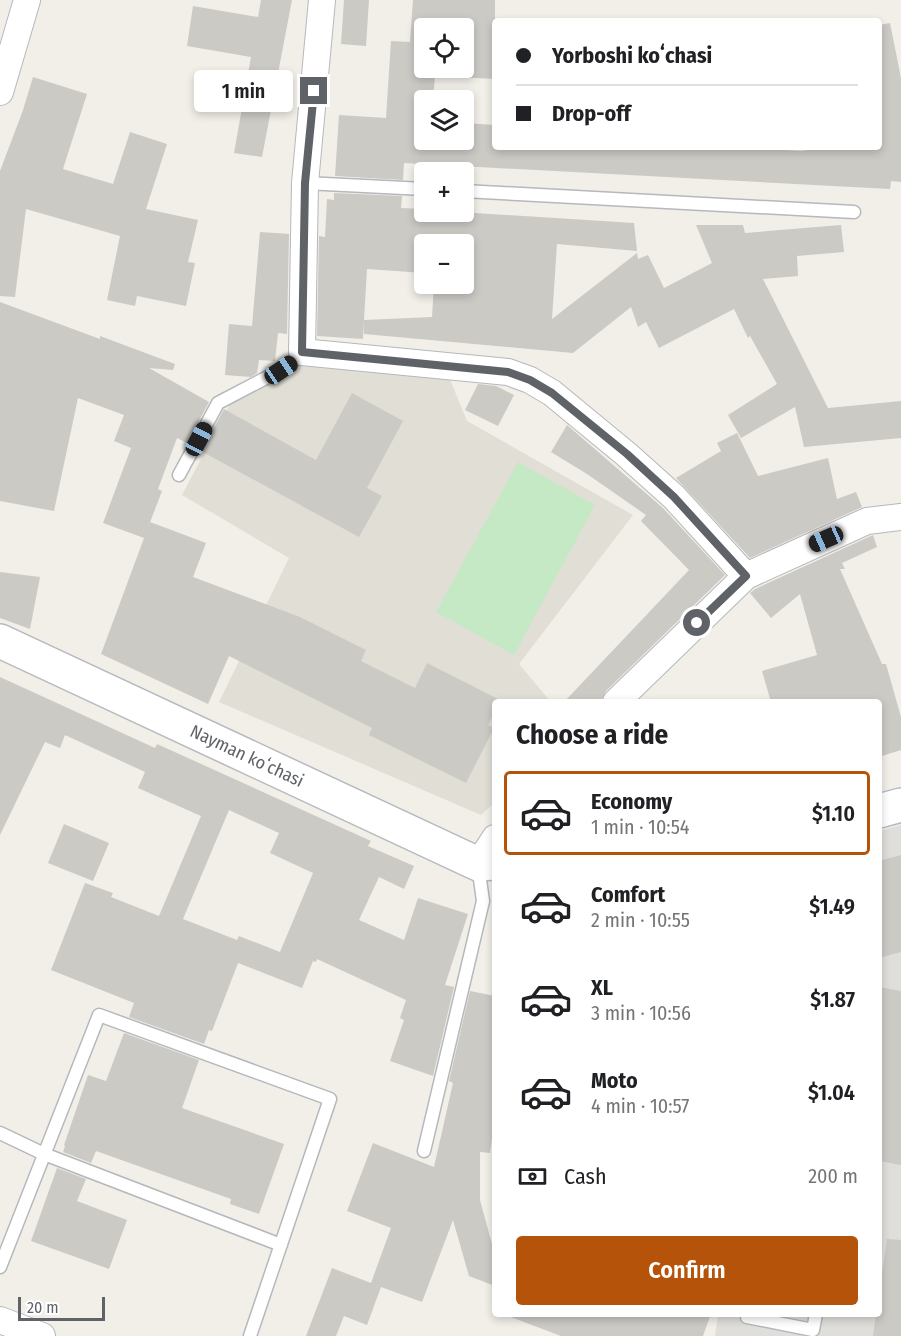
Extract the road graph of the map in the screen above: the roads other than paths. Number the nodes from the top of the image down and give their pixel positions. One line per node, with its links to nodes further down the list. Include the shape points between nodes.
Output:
1 (27, 0): 3 (street)
2 (322, 0): 4 (street)
3 (0, 92)
4 (305, 183): 5 (lane); 8 (street)
5 (414, 188)
6 (474, 192): 7 (lane)
7 (854, 212)
8 (302, 352): 9 (lane, via 281,370 218,403); 11 (street, via 508,372 530,380 582,416 666,490)
9 (179, 475)
10 (901, 517): 11 (street, via 867,521)
11 (746, 576): 13 (street)
12 (0, 641): 16 (main road, Nayman koʻchasi)
13 (619, 699)
14 (901, 805): 15 (main road)
15 (882, 810)
16 (489, 855): 18 (lane, via 483,901)
17 (0, 1133): 19 (lane)
18 (424, 1151)
19 (44, 1154): 20 (lane); 20 (lane, via 99,1015 330,1100); 21 (lane)
20 (281, 1245): 26 (lane)
21 (0, 1267)
22 (747, 1317): 23 (lane, via 813,1330)
23 (815, 1317)
24 (0, 1320): 25 (street)
25 (42, 1336)
26 (250, 1336)

